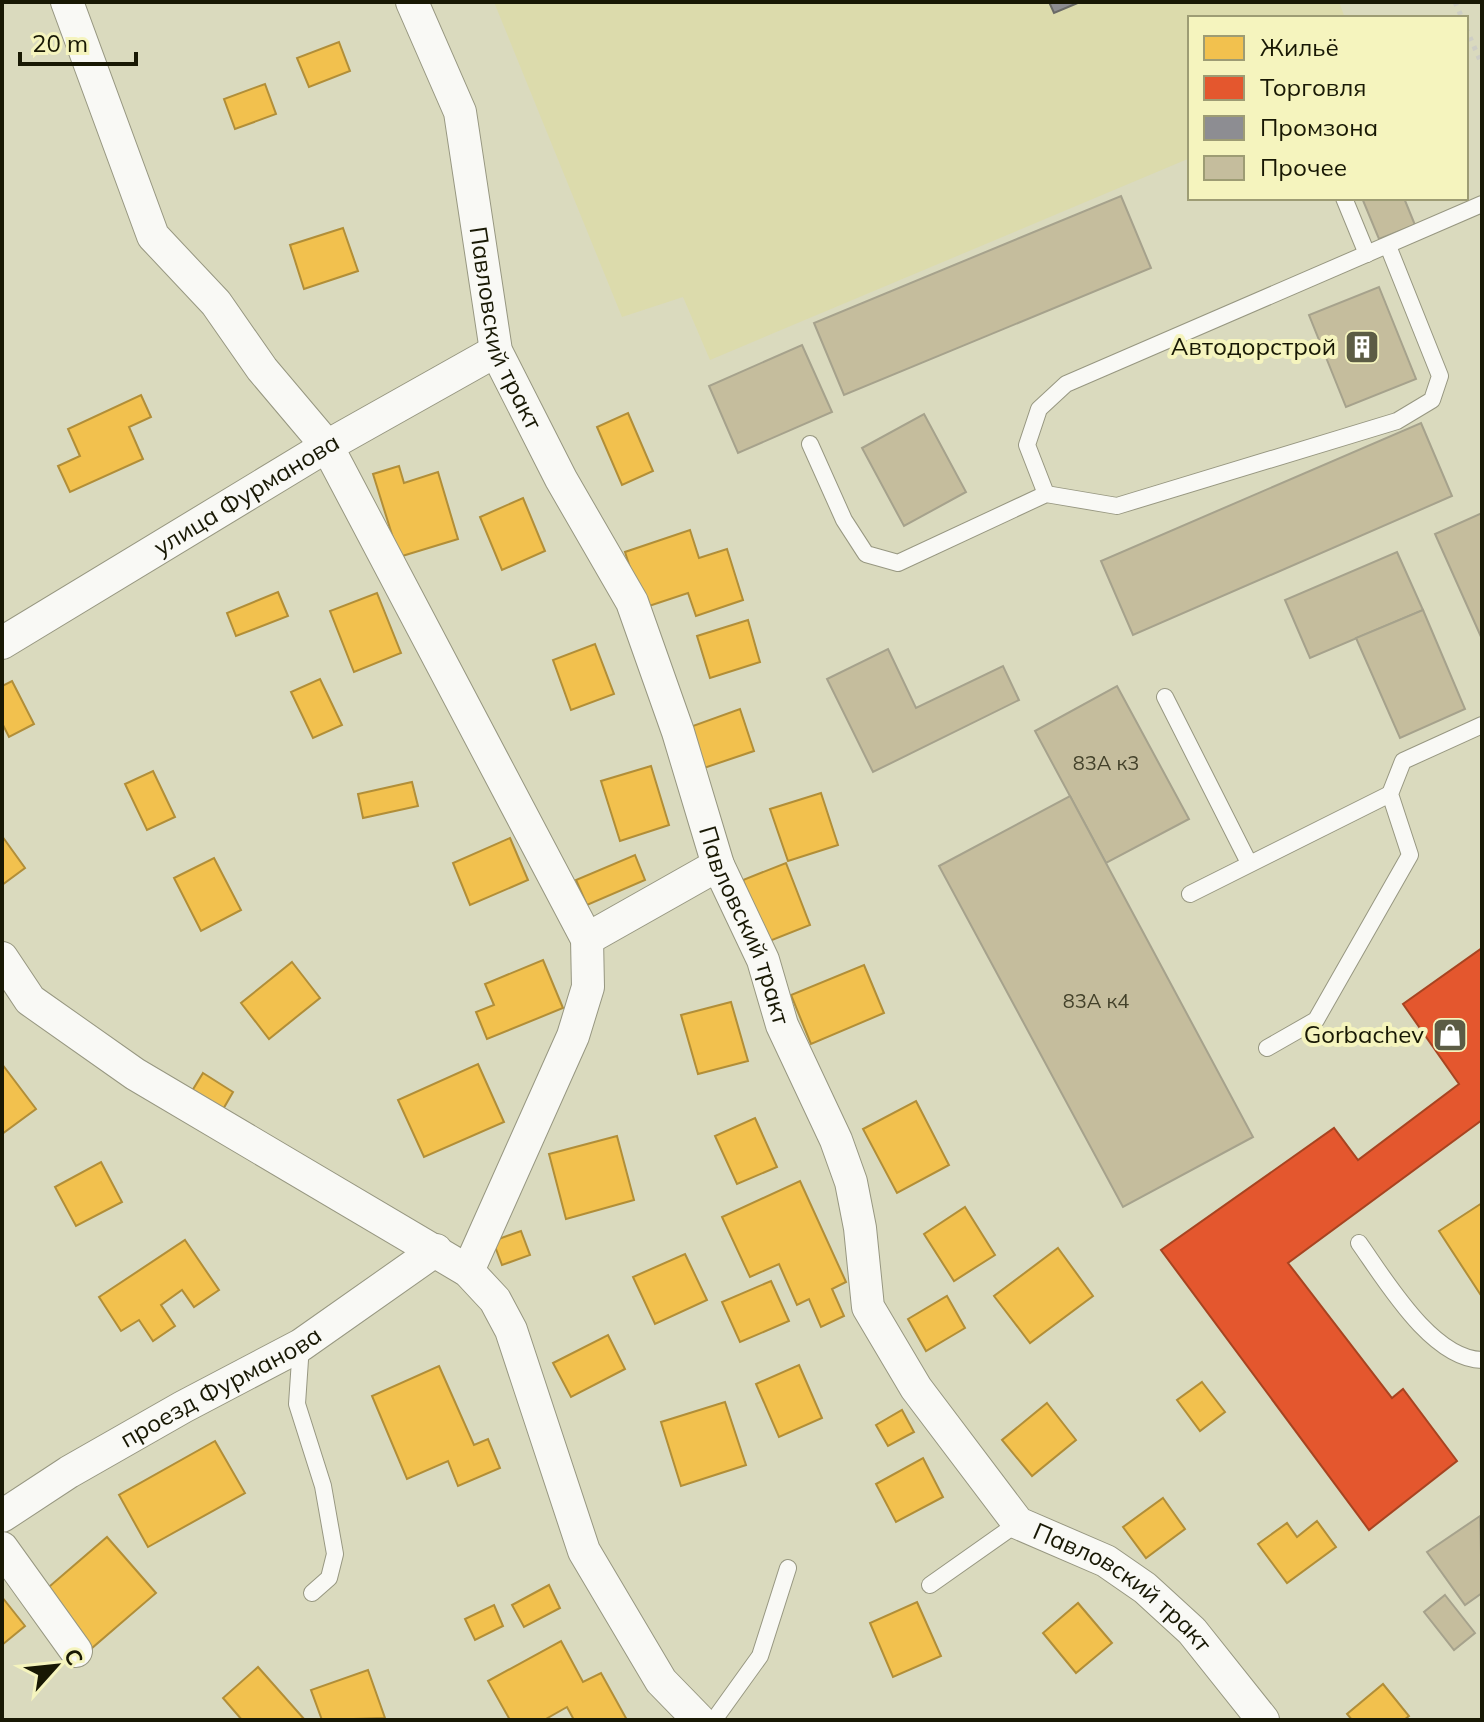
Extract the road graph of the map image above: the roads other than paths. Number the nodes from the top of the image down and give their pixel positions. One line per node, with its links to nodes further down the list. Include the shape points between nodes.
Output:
1 (67, 2): 9 (street, via 153,236 216,303 262,369)
2 (412, 2): 7 (street, Павловский тракт, via 460,112)
3 (1345, 200): 6 (lane)
4 (1482, 204): 5 (lane)
5 (1388, 246): 6 (lane); 10 (lane, via 1440,376 1432,400 1397,421 1117,506)
6 (1367, 254): 10 (lane, via 1066,384 1039,409 1027,445)
7 (496, 351): 9 (street, улица Фурманова); 16 (street, Павловский тракт, via 632,602)
8 (810, 444): 10 (lane, via 844,520 866,554 898,563)
9 (327, 446): 11 (street, улица Фурманова); 18 (street)
10 (1046, 494)
11 (2, 643)
12 (1165, 697): 15 (lane)
13 (1482, 725): 14 (lane, via 1403,761)
14 (1390, 794): 15 (lane); 20 (lane, via 1410,855 1316,1020)
15 (1249, 863): 17 (lane)
16 (718, 865): 18 (street); 27 (street, Павловский тракт, via 763,960 782,1025 851,1182 868,1307 916,1388)
17 (1190, 894)
18 (587, 939): 23 (street, via 588,987 573,1036)
19 (2, 958): 22 (street, via 30,1000 123,1067)
20 (1267, 1048)
21 (1359, 1243): 25 (lane, via 1411,1314 1440,1342 1466,1360)
22 (436, 1250): 23 (street); 24 (street, проезд Фурманова)
23 (468, 1271): 33 (street, via 495,1300 511,1330 584,1551 661,1681)
24 (301, 1345): 26 (street, проезд Фурманова, via 183,1407); 31 (lane, via 297,1404 323,1486 335,1554 329,1578)
25 (1482, 1360)
26 (2, 1516)
27 (1018, 1523): 30 (lane); 35 (street, Павловский тракт, via 1106,1561 1145,1588 1192,1631)
28 (2, 1548): 32 (street)
29 (788, 1568): 34 (lane, via 760,1656)
30 (930, 1585)
31 (312, 1593)
32 (76, 1651)
33 (699, 1720)
34 (714, 1720)
35 (1263, 1720)

